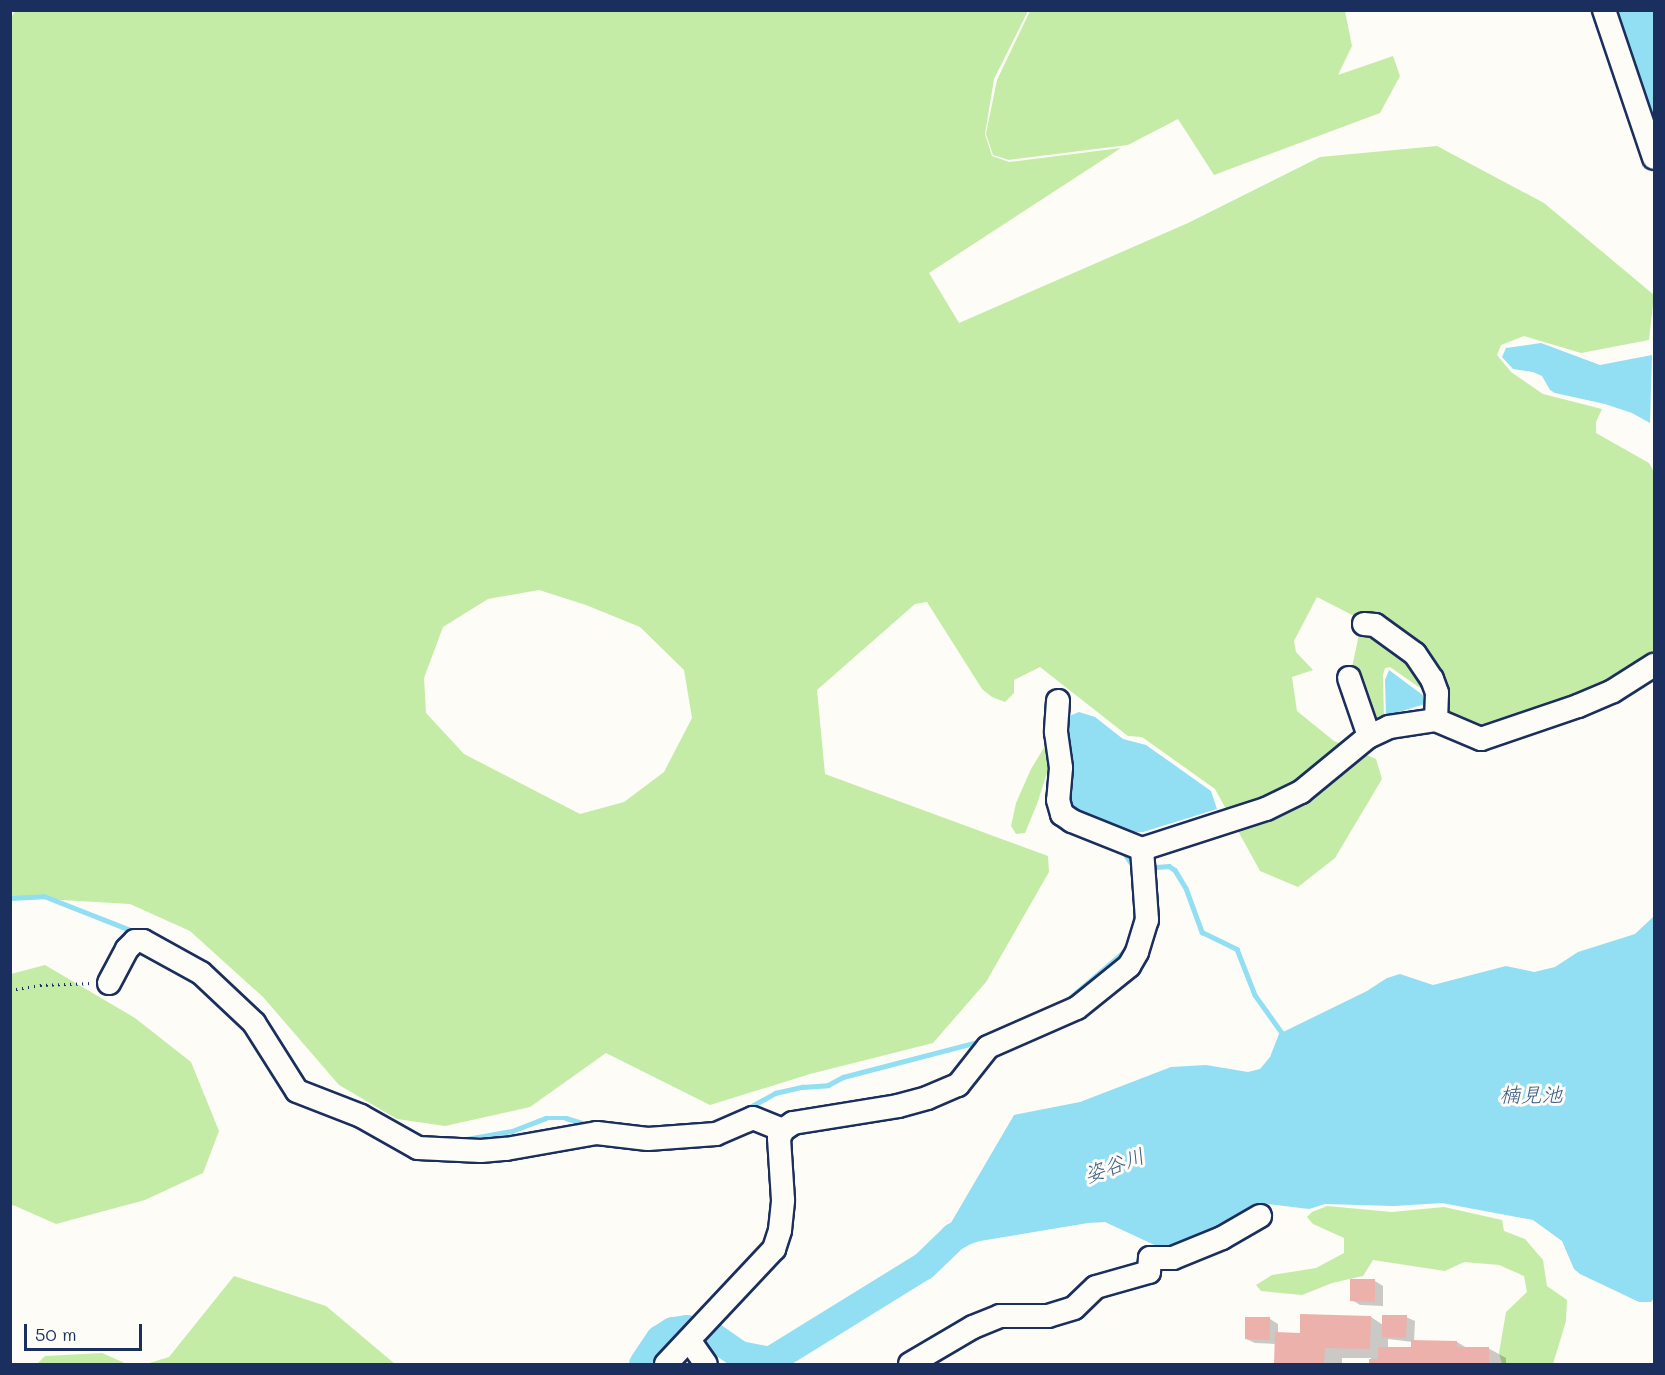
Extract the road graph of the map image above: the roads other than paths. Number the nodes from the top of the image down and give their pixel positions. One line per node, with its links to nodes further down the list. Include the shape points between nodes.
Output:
1 (1604, 10): 2 (street)
2 (1654, 158)
3 (1364, 624): 7 (street, via 1375,625 1415,654 1437,693)
4 (1654, 665): 7 (street, via 1613,691 1578,706 1480,739)
5 (1349, 678): 8 (street)
6 (1058, 701): 9 (street, via 1058,800 1062,814)
7 (1436, 720): 8 (street, via 1402,723)
8 (1369, 736): 9 (street, via 1301,792 1266,809)
9 (1142, 849): 11 (street, via 1147,920 1137,952 1129,966 1077,1008 988,1047 958,1085 927,1098 793,1123)
10 (109, 983): 11 (street, via 127,949 135,941 143,941 201,973 254,1023 297,1090 362,1116 418,1148 506,1149 597,1133 648,1139 716,1134 753,1118)
11 (783, 1130): 13 (street, via 779,1138 783,1200 774,1248)
12 (1260, 1216): 16 (street, via 1222,1239 1173,1258 1150,1258 1149,1272 1096,1287 1074,1308 1048,1316 1000,1316 973,1327)
13 (696, 1333): 14 (street); 15 (street)
14 (666, 1365)
15 (706, 1365)
16 (910, 1365)

